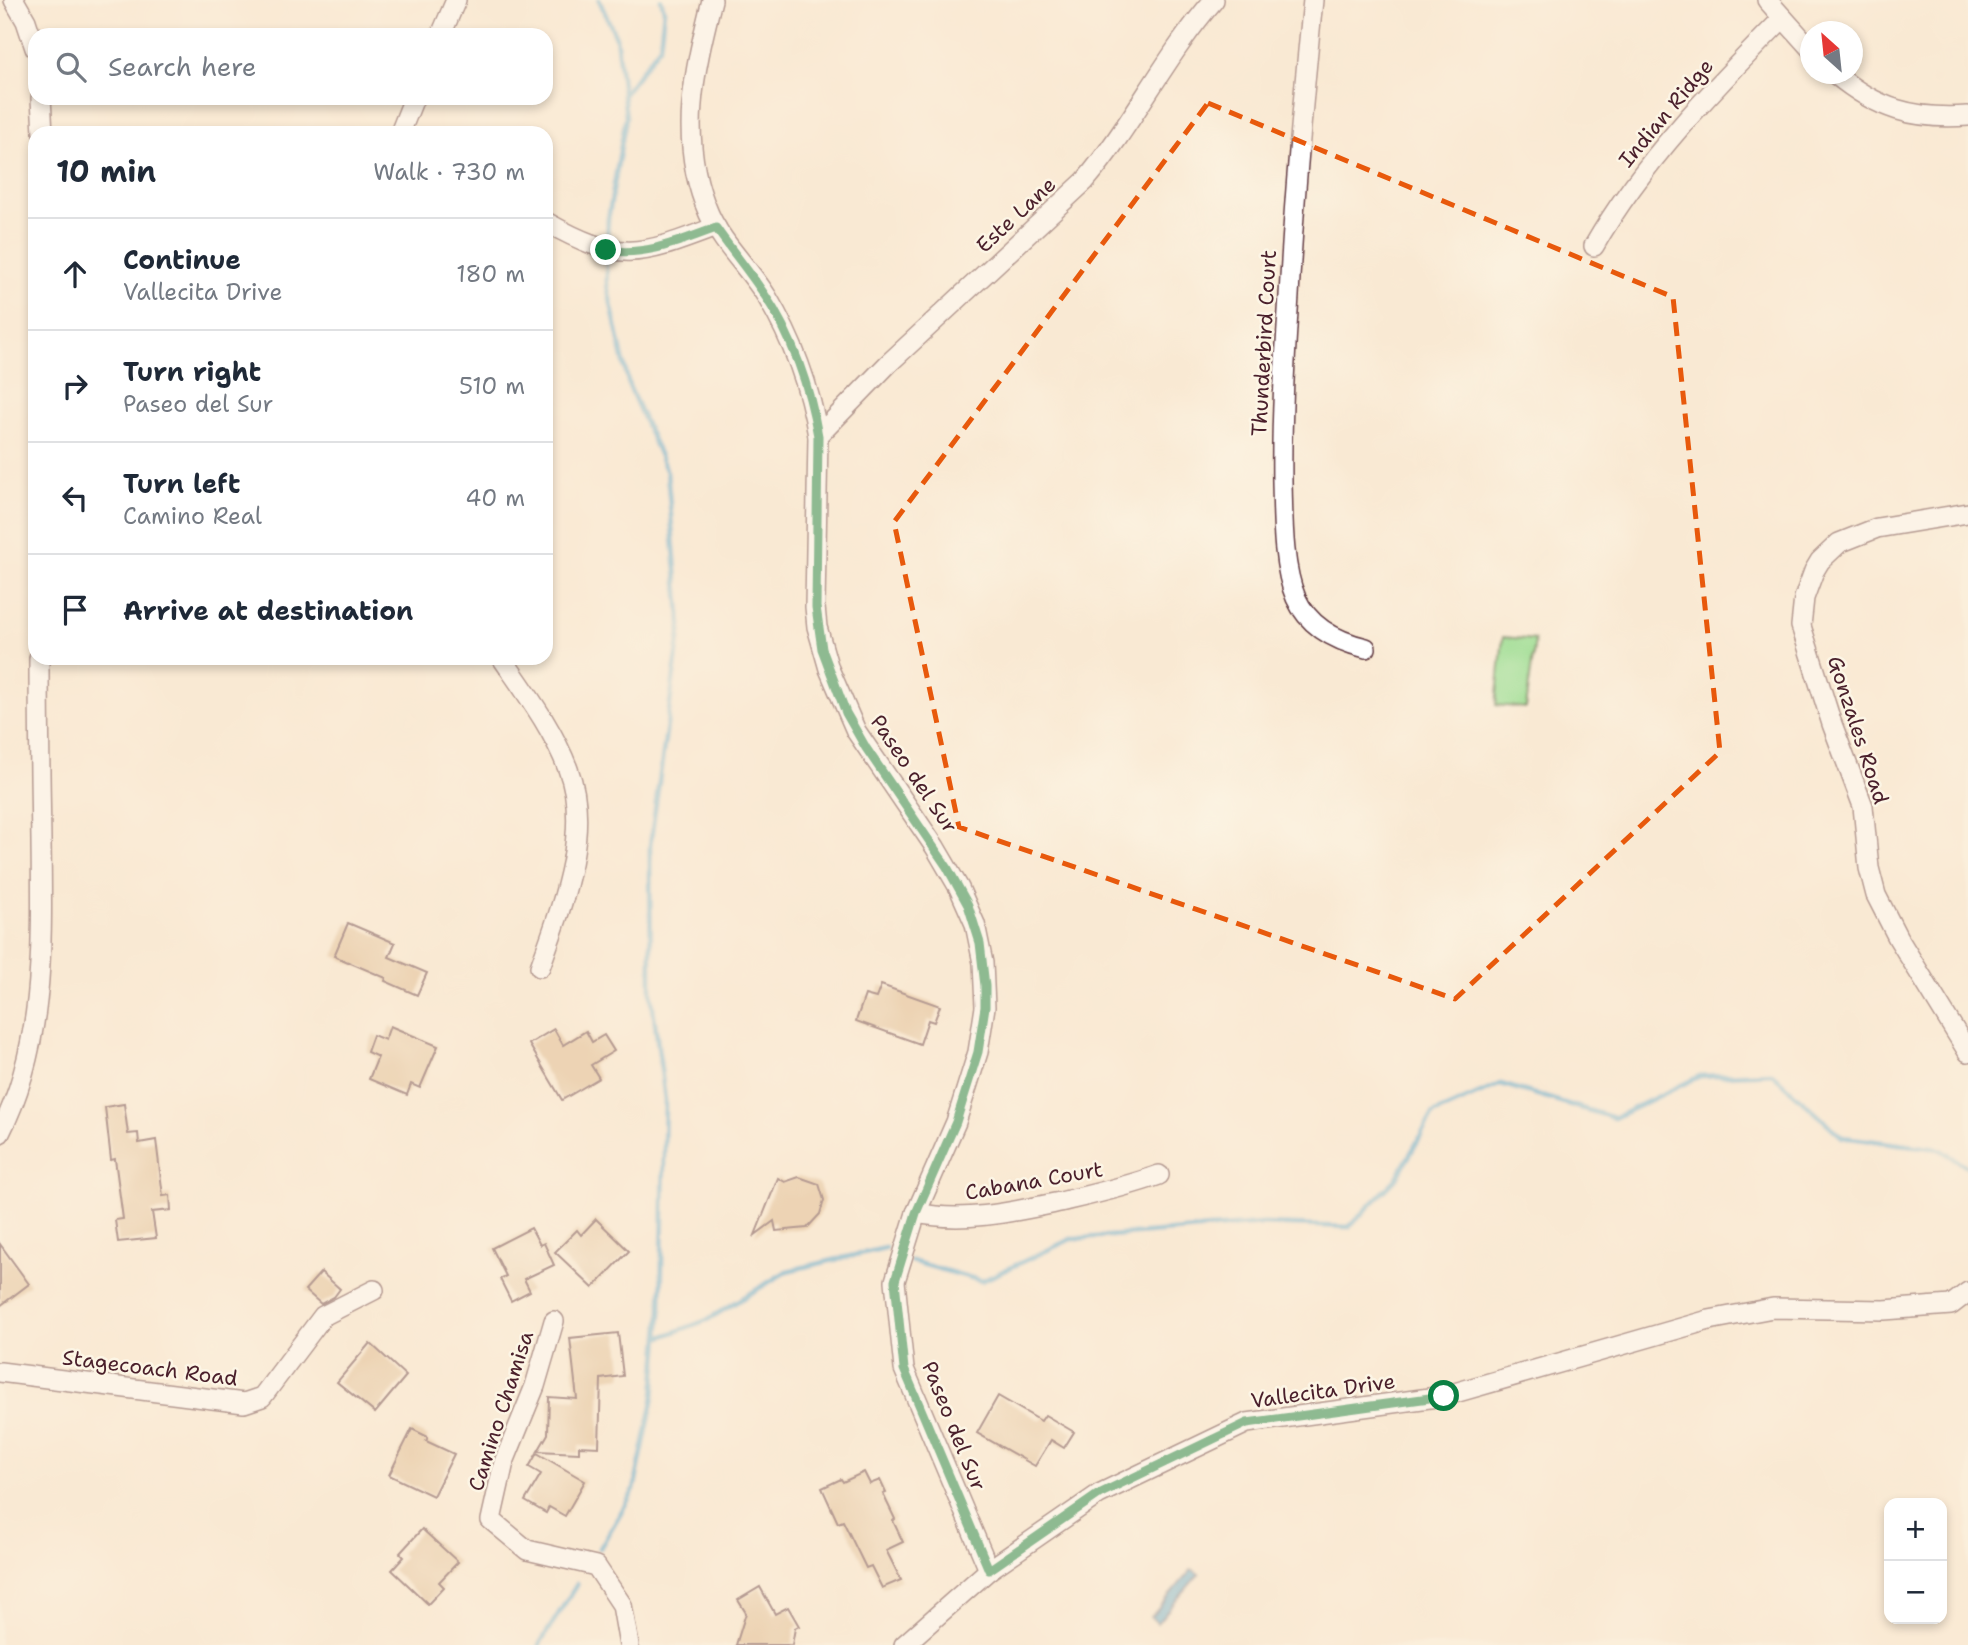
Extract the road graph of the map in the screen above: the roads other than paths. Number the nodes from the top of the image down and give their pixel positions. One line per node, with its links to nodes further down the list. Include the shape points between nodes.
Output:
1 (15, 0): 8 (street)
2 (456, 0): 9 (street)
3 (712, 0): 18 (street, Paseo del Sur, via 694,74 690,116 698,180)
4 (1214, 0): 20 (street, Este Lane, via 1085,181 895,357)
5 (1313, 0): 22 (street, Thunderbird Court, via 1282,407 1287,558 1295,596 1315,625)
6 (1767, 0): 7 (street)
7 (1783, 18): 10 (street); 19 (street, Indian Ridge, via 1686,121 1612,215)
8 (28, 28)
9 (444, 28)
10 (1800, 37)
11 (1849, 84): 14 (street, via 1896,110)
12 (41, 105): 15 (street)
13 (413, 105): 16 (street)
14 (1968, 116)
15 (43, 126)
16 (409, 126)
17 (553, 225): 18 (street, via 596,246 630,253)
18 (716, 228): 20 (street, Paseo del Sur, via 780,321 814,411)
19 (1594, 246)
20 (818, 436): 29 (street, Paseo del Sur, via 816,607 829,669 856,731 959,888 975,924 983,963 985,1007 978,1052 956,1122)
21 (1968, 513): 26 (street, Gonzales Road, via 1877,528 1839,543 1814,571 1804,598 1801,626 1863,806 1876,895)
22 (1366, 648)
23 (39, 665): 27 (street, via 39,998 21,1086)
24 (506, 665): 25 (street, via 562,757 576,806 568,882)
25 (540, 967)
26 (1968, 1052)
27 (0, 1133)
28 (1159, 1175): 29 (street, Cabana Court, via 1110,1191 999,1214 945,1218)
29 (916, 1213): 34 (street, Paseo del Sur, via 895,1281 904,1369)
30 (374, 1290): 33 (street, Stagecoach Road, via 323,1316 262,1397 244,1403)
31 (1968, 1292): 34 (street, Vallecita Drive, via 1951,1305 1884,1310 1773,1308 1709,1320 1444,1396 1247,1423 1099,1494)
32 (554, 1321): 35 (street, Camino Chamisa, via 535,1386 504,1462 491,1520 527,1550 596,1566 622,1605)
33 (0, 1372)
34 (989, 1570): 36 (street, Vallecita Drive)
35 (629, 1645)
36 (904, 1645)

